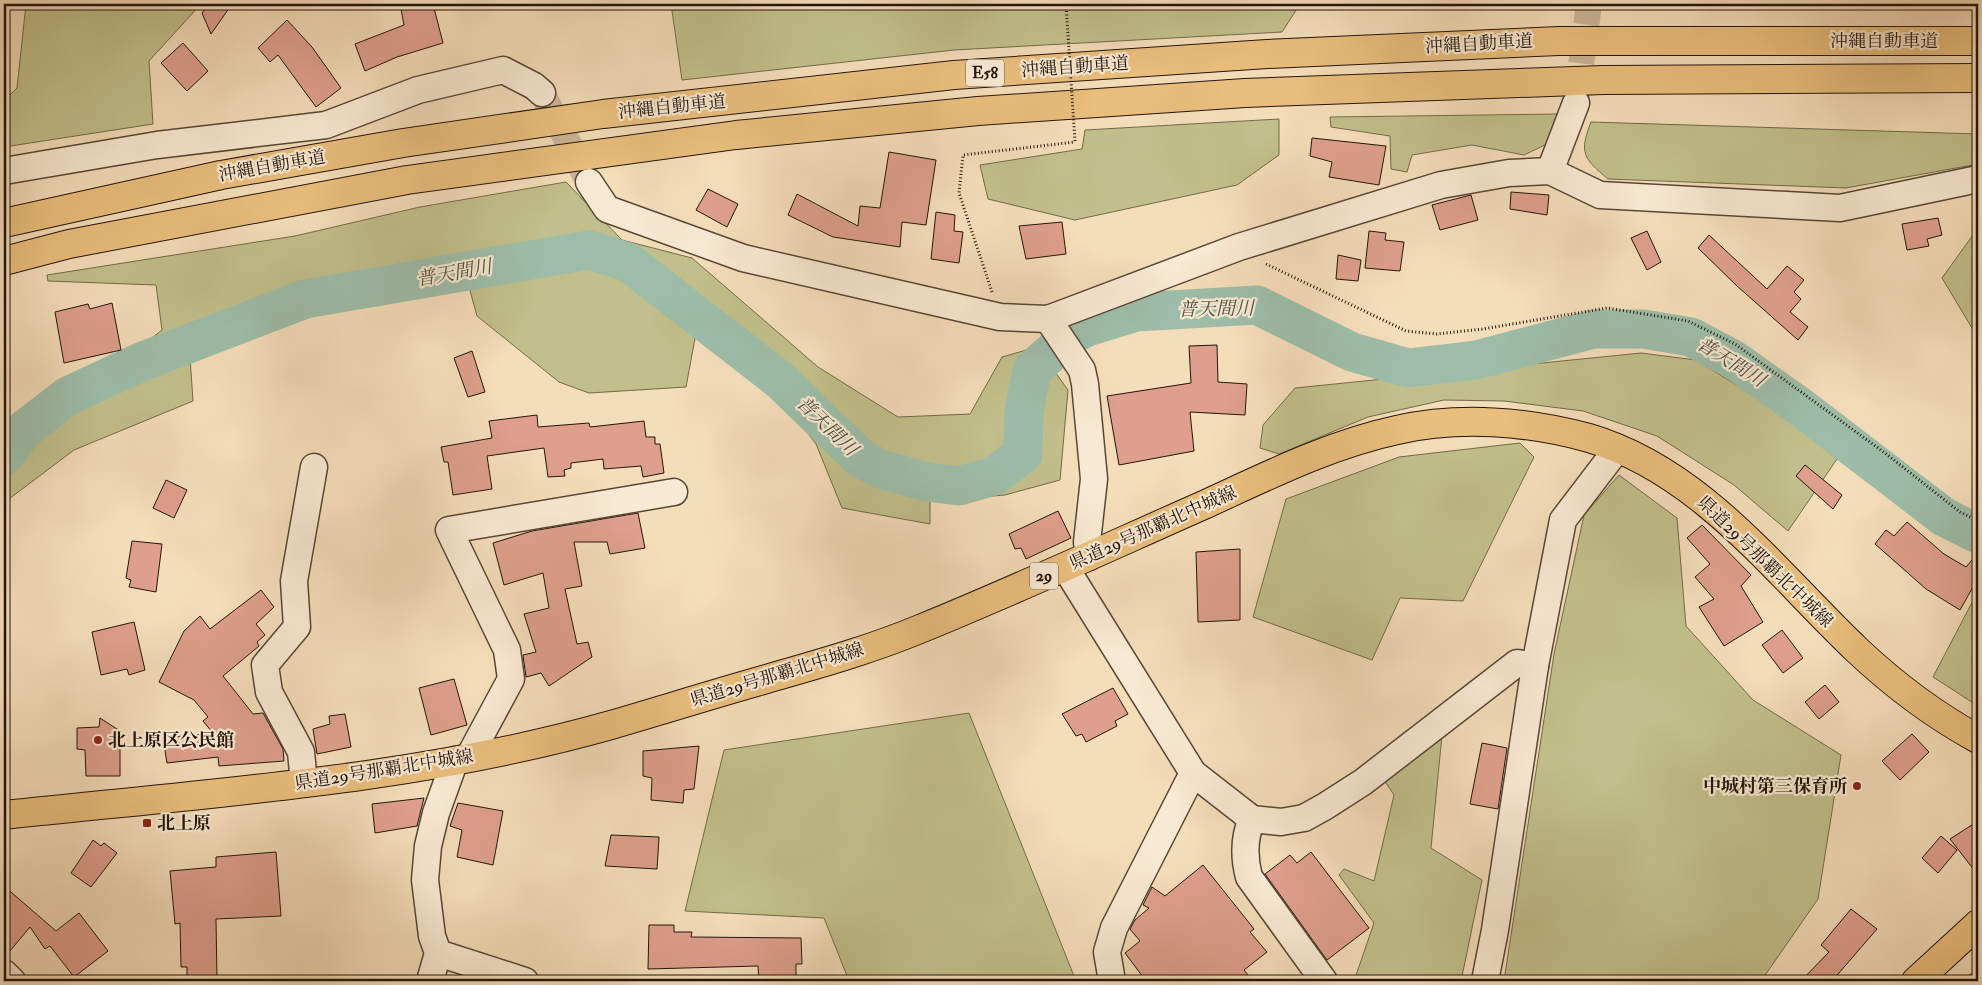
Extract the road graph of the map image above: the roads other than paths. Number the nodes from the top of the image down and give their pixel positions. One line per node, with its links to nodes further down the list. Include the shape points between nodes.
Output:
1 (1978, 41): 9 (main road, 沖縄自動車道 / E58, via 1559,41 1267,54 954,75 602,114 403,143 221,175)
2 (1978, 78): 10 (main road, 沖縄自動車道 / E58, via 1593,80 1245,93 978,111 736,135 407,180 70,244)
3 (542, 93): 5 (street, via 503,70 418,90 326,125 157,145)
4 (1576, 103): 6 (street)
5 (4, 171)
6 (1550, 171): 7 (street, via 1600,195 1840,208); 11 (street, via 1509,173 1441,185 1239,248)
7 (1978, 179)
8 (588, 182): 11 (street, via 607,209 743,258 1000,317)
9 (4, 223)
10 (4, 261)
11 (1048, 320): 15 (street, via 1082,370 1094,479 1087,542)
12 (1618, 448): 15 (main road, 県道29号那覇北中城線 / 29, via 1543,428 1478,422 1394,430 1267,477); 16 (street, via 1564,520); 17 (main road, 県道29号那覇北中城線 / 29, via 1678,482 1717,511 1884,674 1959,729)
13 (314, 467): 20 (street, via 294,581 297,627 265,665 269,692 301,752)
14 (674, 492): 18 (street, via 449,530 508,650 511,679)
15 (1077, 562): 18 (main road, 県道29号那覇北中城線 / 29, via 915,631 861,650 606,726); 19 (street)
16 (1535, 666): 22 (street, via 1517,663 1363,782 1304,818 1280,822); 31 (street)
17 (1978, 739)
18 (462, 759): 20 (main road, 県道29号那覇北中城線 / 29); 24 (street, via 436,813 428,846 425,880 432,936)
19 (1193, 772): 22 (street); 29 (street, via 1114,928 1107,952)
20 (304, 783): 21 (main road, 県道29号那覇北中城線 / 29)
21 (4, 815)
22 (1252, 819): 30 (street, via 1246,843 1250,877)
23 (1978, 924): 32 (main road)
24 (438, 952): 27 (street); 28 (street)
25 (4, 973): 26 (street)
26 (12, 981)
27 (430, 981)
28 (525, 981)
29 (1112, 981)
30 (1324, 981)
31 (1485, 981)
32 (1916, 981)

